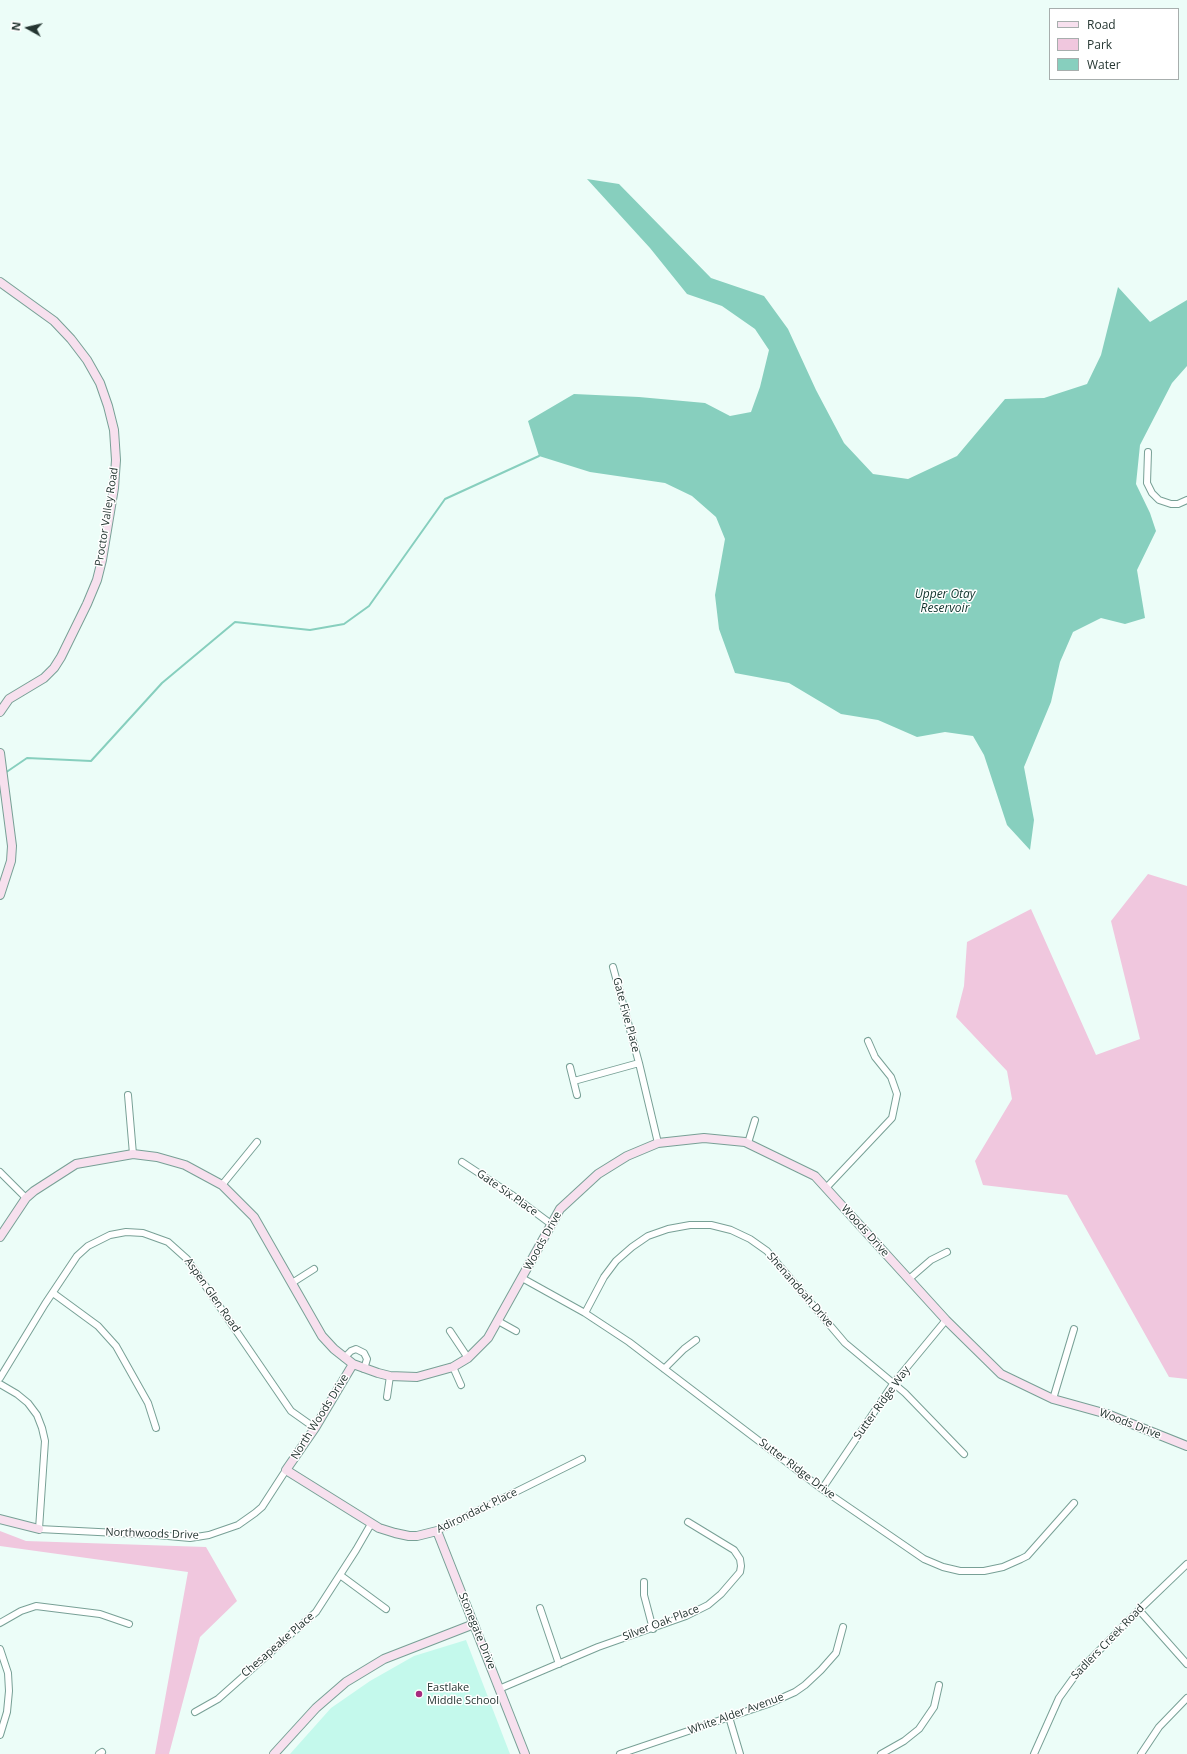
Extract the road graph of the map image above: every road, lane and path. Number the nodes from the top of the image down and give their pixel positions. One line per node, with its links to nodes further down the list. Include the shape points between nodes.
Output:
1 (0, 282): 4 (street, Proctor Valley Road, via 54,321 87,360 100,383 108,406 114,430 116,460 102,560 87,604 54,668 38,682 9,699)
2 (1148, 452): 3 (street, via 1147,483 1152,493 1159,500 1171,504)
3 (1187, 500)
4 (0, 712)
5 (0, 753): 6 (street, via 12,846 11,861)
6 (0, 895)
7 (613, 967): 9 (street, Gate Five Place)
8 (868, 1041): 22 (street, via 875,1057 891,1077 897,1094 892,1118)
9 (639, 1063): 11 (street, Gate Five Place); 16 (street, Gate Five Place)
10 (570, 1067): 11 (street)
11 (574, 1081): 13 (street)
12 (128, 1095): 18 (street)
13 (577, 1095)
14 (755, 1120): 17 (street)
15 (257, 1142): 21 (street)
16 (658, 1143): 17 (street, Woods Drive, via 704,1138); 24 (street, Woods Drive, via 627,1156 598,1174 560,1209)
17 (748, 1143): 22 (street, Woods Drive, via 815,1176)
18 (133, 1154): 21 (street, Woods Drive, via 157,1157 185,1165); 23 (street, Woods Drive, via 76,1164)
19 (462, 1162): 24 (street, Gate Six Place)
20 (0, 1172): 23 (street)
21 (222, 1185): 30 (street, Woods Drive, via 254,1217)
22 (826, 1188): 29 (street, Woods Drive)
23 (26, 1198): 25 (street, Woods Drive)
24 (551, 1224): 28 (street, Woods Drive)
25 (0, 1237)
26 (947, 1252): 29 (street, via 931,1260)
27 (314, 1269): 30 (street)
28 (522, 1278): 32 (street, Sutter Ridge Drive); 34 (street, Woods Drive)
29 (909, 1279): 33 (street, Woods Drive)
30 (292, 1283): 39 (street, Woods Drive, via 322,1336)
31 (53, 1293): 46 (street, Aspen Glen Road); 52 (street, via 98,1326 116,1346 146,1399); 53 (street, Aspen Glen Road, via 77,1256 102,1238 135,1232 152,1235 168,1242 188,1259 291,1411)
32 (585, 1313): 44 (street, Sutter Ridge Drive); 48 (street, Shenandoah Drive, via 610,1269 640,1241 679,1226 701,1224 722,1227 750,1239 767,1251 844,1343)
33 (946, 1320): 48 (street, Sutter Ridge Way); 51 (street, Woods Drive, via 1001,1374)
34 (498, 1321): 37 (street); 40 (street, Woods Drive, via 488,1338)
35 (1074, 1329): 51 (street)
36 (450, 1331): 40 (street)
37 (516, 1331)
38 (696, 1340): 44 (street)
39 (344, 1358): 41 (street, Woods Drive); 43 (street, via 356,1349 364,1352 367,1359)
40 (468, 1358): 42 (street, Woods Drive)
41 (353, 1364): 43 (street, Woods Drive); 53 (street, North Woods Drive)
42 (452, 1367): 45 (street, Woods Drive, via 417,1377); 49 (street)
43 (364, 1369): 45 (street, Woods Drive)
44 (664, 1369): 58 (street, Sutter Ridge Drive)
45 (390, 1376): 50 (street)
46 (0, 1378)
47 (0, 1384): 63 (street, via 28,1403 42,1428 44,1442)
48 (893, 1384): 55 (street, Shenandoah Drive); 58 (street, Sutter Ridge Way)
49 (461, 1385)
50 (387, 1397)
51 (1053, 1399): 54 (street, Woods Drive, via 1107,1414)
52 (156, 1428)
53 (316, 1428): 57 (street, North Woods Drive)
54 (1187, 1446)
55 (964, 1454)
56 (582, 1459): 64 (street, Adirondack Place)
57 (286, 1470): 62 (street, Adirondack Place); 63 (street, Northwoods Drive, via 255,1514 233,1527 209,1535 190,1538)
58 (822, 1489): 59 (street, Sutter Ridge Drive, via 924,1559 951,1569 971,1572 1003,1567 1027,1556)
59 (1074, 1503)
60 (0, 1519): 63 (street)
61 (688, 1522): 75 (street, Silver Oak Place, via 737,1553 741,1562 740,1572 708,1605)
62 (371, 1524): 64 (street, Adirondack Place, via 409,1536); 66 (street, Chesapeake Place)
63 (39, 1529)
64 (437, 1531): 73 (street, Stonegate Drive)
65 (1187, 1564): 70 (street, Sadlers Creek Road)
66 (340, 1574): 69 (street); 82 (street, Chesapeake Place, via 316,1612 218,1698)
67 (644, 1582): 75 (street, via 644,1596)
68 (540, 1608): 77 (street)
69 (386, 1609)
70 (1139, 1610): 78 (street); 91 (street, Sadlers Creek Road, via 1067,1685)
71 (0, 1623): 72 (street, via 20,1611 36,1606 100,1614)
72 (129, 1624)
73 (474, 1624): 80 (street, Stonegate Drive); 86 (street, via 384,1659 346,1682 316,1708)
74 (843, 1627): 83 (street, White Alder Avenue, via 836,1653 805,1685 778,1700)
75 (653, 1629): 77 (street, Silver Oak Place, via 598,1647)
76 (0, 1649): 84 (street, via 8,1673 9,1691 7,1712)
77 (559, 1664): 80 (street, Silver Oak Place)
78 (1187, 1664)
79 (939, 1685): 90 (street, via 934,1707 920,1729)
80 (499, 1689): 87 (street, Stonegate Drive)
81 (1187, 1698): 92 (street, via 1159,1727)
82 (194, 1712)
83 (729, 1717): 88 (street, White Alder Avenue); 89 (street)
84 (2, 1726): 85 (street)
85 (0, 1735)
86 (274, 1754)
87 (525, 1754)
88 (620, 1754)
89 (740, 1754)
90 (881, 1754)
91 (1034, 1754)
92 (1141, 1754)

